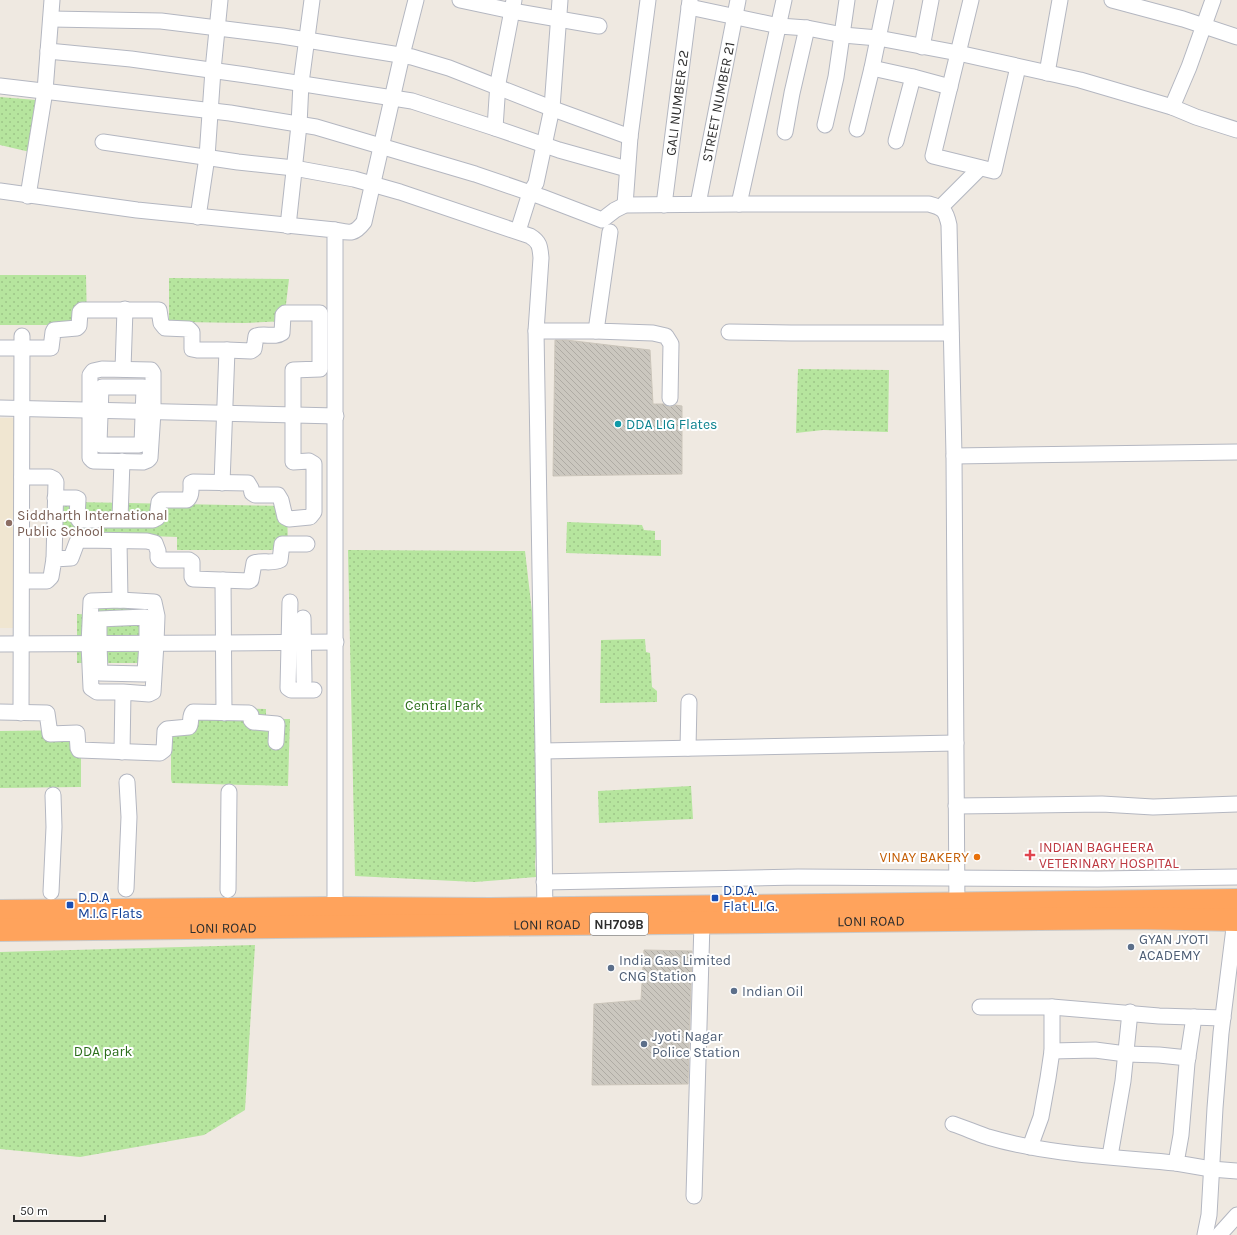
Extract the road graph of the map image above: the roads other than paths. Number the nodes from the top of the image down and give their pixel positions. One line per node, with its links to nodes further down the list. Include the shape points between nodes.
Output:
1 (52, 0): 21 (street)
2 (220, 0): 27 (street)
3 (312, 0): 31 (street)
4 (416, 0): 35 (street)
5 (460, 0): 19 (street)
6 (560, 0): 22 (street)
7 (648, 0): 56 (street)
8 (738, 0): 20 (street, STREET NUMBER 21)
9 (784, 0): 24 (street)
10 (847, 0): 28 (street)
11 (886, 0): 30 (street)
12 (931, 0): 32 (street)
13 (971, 0): 34 (street)
14 (1060, 0): 39 (street)
15 (1112, 0): 17 (street)
16 (1213, 0): 25 (street)
17 (1135, 3): 25 (street)
18 (689, 4): 20 (street); 72 (street, GALI NUMBER 22)
19 (513, 6): 22 (street); 43 (street)
20 (735, 17): 24 (street); 69 (street, STREET NUMBER 21)
21 (51, 19): 27 (street, via 161,21); 33 (street)
22 (558, 20): 23 (street); 48 (street)
23 (599, 26)
24 (779, 26): 26 (street); 70 (street)
25 (1203, 26): 29 (street); 47 (street)
26 (807, 28): 28 (street); 55 (street)
27 (217, 29): 31 (street); 38 (street)
28 (843, 35): 30 (street); 51 (street)
29 (1237, 37)
30 (878, 38): 32 (street); 37 (street)
31 (307, 40): 35 (street); 41 (street)
32 (922, 47): 34 (street)
33 (48, 50): 38 (street); 45 (street)
34 (958, 53): 36 (street); 44 (street)
35 (402, 56): 43 (street, via 449,68); 46 (street)
36 (1018, 67): 39 (street); 63 (street, via 994,171)
37 (872, 68): 40 (street); 53 (street)
38 (213, 70): 41 (street); 49 (street)
39 (1047, 74): 47 (street, via 1080,80)
40 (913, 76): 44 (street); 57 (street)
41 (301, 83): 46 (street); 50 (street)
42 (0, 86): 45 (street)
43 (498, 87): 48 (street); 52 (street)
44 (950, 87): 63 (street, via 933,156)
45 (45, 91): 49 (street); 68 (street)
46 (393, 98): 52 (street, via 412,101); 60 (street)
47 (1172, 106): 54 (street, via 1196,117)
48 (552, 108): 56 (street); 59 (street)
49 (210, 111): 50 (street); 61 (street)
50 (299, 124): 60 (street); 62 (street)
51 (825, 125)
52 (495, 128): 59 (street)
53 (857, 128)
54 (1237, 130)
55 (785, 132)
56 (630, 137): 64 (street)
57 (896, 141)
58 (104, 142): 61 (street)
59 (544, 145): 64 (street); 67 (street, via 536,182)
60 (382, 146): 65 (street); 67 (street)
61 (207, 157): 62 (street); 74 (street)
62 (294, 168): 65 (street); 75 (street)
63 (980, 168): 73 (street)
64 (627, 169): 71 (street)
65 (373, 184): 76 (street, via 364,222 358,231 347,233); 77 (street)
66 (0, 191): 68 (street)
67 (530, 193): 71 (street, via 602,220); 77 (street)
68 (28, 196): 74 (street)
69 (698, 204): 70 (street); 72 (street)
70 (739, 204): 73 (street, via 929,204)
71 (625, 205): 72 (street)
72 (664, 205)
73 (941, 207): 83 (street, via 947,214 949,225)
74 (198, 217): 75 (street)
75 (288, 226): 76 (street)
76 (335, 230): 95 (street)
77 (518, 232): 80 (street, via 536,240 540,248)
78 (610, 232): 81 (street)
79 (125, 309): 84 (street, via 82,310 77,328 54,330 51,348); 86 (street, via 159,310 161,323 165,328 189,328 192,332 192,349); 87 (street)
80 (536, 331): 81 (street); 127 (street)
81 (596, 331): 88 (street, via 653,333 666,336 671,344)
82 (729, 332): 83 (street)
83 (951, 332): 97 (street)
84 (22, 342): 85 (street); 90 (street)
85 (0, 348)
86 (227, 350): 93 (street); 94 (street, via 251,351 254,349 256,336 279,335 282,333 285,313 320,313 320,368 293,370)
87 (123, 369): 91 (street, via 102,369 93,371 90,375); 92 (street, via 153,372)
88 (670, 398)
89 (0, 408): 90 (street)
90 (22, 409): 91 (street); 99 (street)
91 (95, 410): 92 (street); 92 (street, via 102,387 142,387); 92 (street, via 101,445 142,444); 98 (street, via 90,458 94,461)
92 (148, 412): 93 (street); 98 (street, via 150,458 143,462)
93 (224, 413): 94 (street); 100 (street)
94 (293, 415): 95 (street); 100 (street, via 293,462 309,461 314,464 314,512 310,518 285,517 278,495 255,495 248,483)
95 (336, 416): 112 (street)
96 (1237, 452): 97 (street)
97 (954, 456): 125 (street)
98 (122, 461): 102 (street)
99 (22, 477): 101 (street, via 54,479); 107 (street)
100 (222, 483): 102 (street, via 193,482 190,498 161,500 157,518 153,520)
101 (55, 498): 102 (street, via 76,498 79,520); 105 (street)
102 (120, 519)
103 (119, 541): 105 (street, via 80,540 71,558); 106 (street, via 155,543 160,560 190,560 193,579); 108 (street)
104 (307, 544): 106 (street, via 282,544 280,560 254,563 252,580)
105 (54, 559): 107 (street, via 51,577 48,580)
106 (223, 580): 114 (street)
107 (22, 581): 116 (street)
108 (120, 600): 113 (street, via 154,602 156,616); 117 (street, via 91,601)
109 (290, 602): 111 (street)
110 (303, 618): 111 (street)
111 (297, 642): 112 (street); 114 (street); 118 (street, via 288,688 291,690)
112 (336, 642): 144 (street)
113 (152, 643): 114 (street); 117 (street); 117 (street, via 147,618 144,617 99,619); 117 (street, via 144,674 102,674); 119 (street, via 153,692)
114 (223, 643): 123 (street)
115 (0, 644): 116 (street)
116 (22, 644): 117 (street); 122 (street)
117 (94, 644): 119 (street, via 90,688 97,692)
118 (309, 686)
119 (123, 692): 128 (street)
120 (689, 702): 126 (street)
121 (0, 712): 122 (street)
122 (22, 713): 128 (street, via 47,713 50,734 77,733 79,750)
123 (224, 713): 124 (street, via 249,713 253,722 277,724); 128 (street, via 193,712 189,727 165,731 164,750 160,753)
124 (276, 742)
125 (956, 742): 126 (street); 133 (street)
126 (688, 748): 127 (street)
127 (543, 751): 136 (street)
128 (122, 752)
129 (127, 782): 137 (street)
130 (229, 792): 138 (street)
131 (53, 795): 139 (street)
132 (1237, 804): 133 (street, via 1153,807 1102,804)
133 (956, 806): 135 (street)
134 (1237, 877): 135 (street)
135 (957, 878): 136 (street, via 798,877); 142 (street)
136 (544, 882): 143 (street)
137 (126, 889)
138 (228, 890)
139 (51, 892)
140 (1236, 910): 142 (highway, LONI ROAD / NH709B); 151 (street)
141 (0, 911): 144 (highway, LONI ROAD / NH709B)
142 (957, 911): 143 (highway, LONI ROAD / NH709B); 145 (highway, LONI ROAD / NH709B)
143 (545, 916): 144 (highway, LONI ROAD / NH709B); 145 (highway, LONI ROAD / NH709B)
144 (335, 917): 146 (highway, LONI ROAD / NH709B)
145 (702, 923): 161 (street)
146 (0, 930)
147 (1052, 1006): 148 (street); 149 (street); 152 (street)
148 (980, 1007)
149 (1130, 1012): 150 (street); 153 (street)
150 (1194, 1017): 151 (street); 154 (street)
151 (1223, 1018): 159 (street)
152 (1052, 1051): 153 (street, via 1095,1050); 156 (street, via 1041,1117)
153 (1126, 1054): 154 (street); 157 (street)
154 (1188, 1058): 158 (street, via 1182,1135)
155 (953, 1124): 156 (street, via 988,1137)
156 (1030, 1147): 157 (street, via 1088,1156)
157 (1110, 1156): 158 (street)
158 (1176, 1163): 159 (street)
159 (1211, 1169): 160 (street); 163 (street, via 1209,1215)
160 (1237, 1171)
161 (694, 1196)
162 (1237, 1215): 164 (street)
163 (1205, 1235)
164 (1219, 1235)

